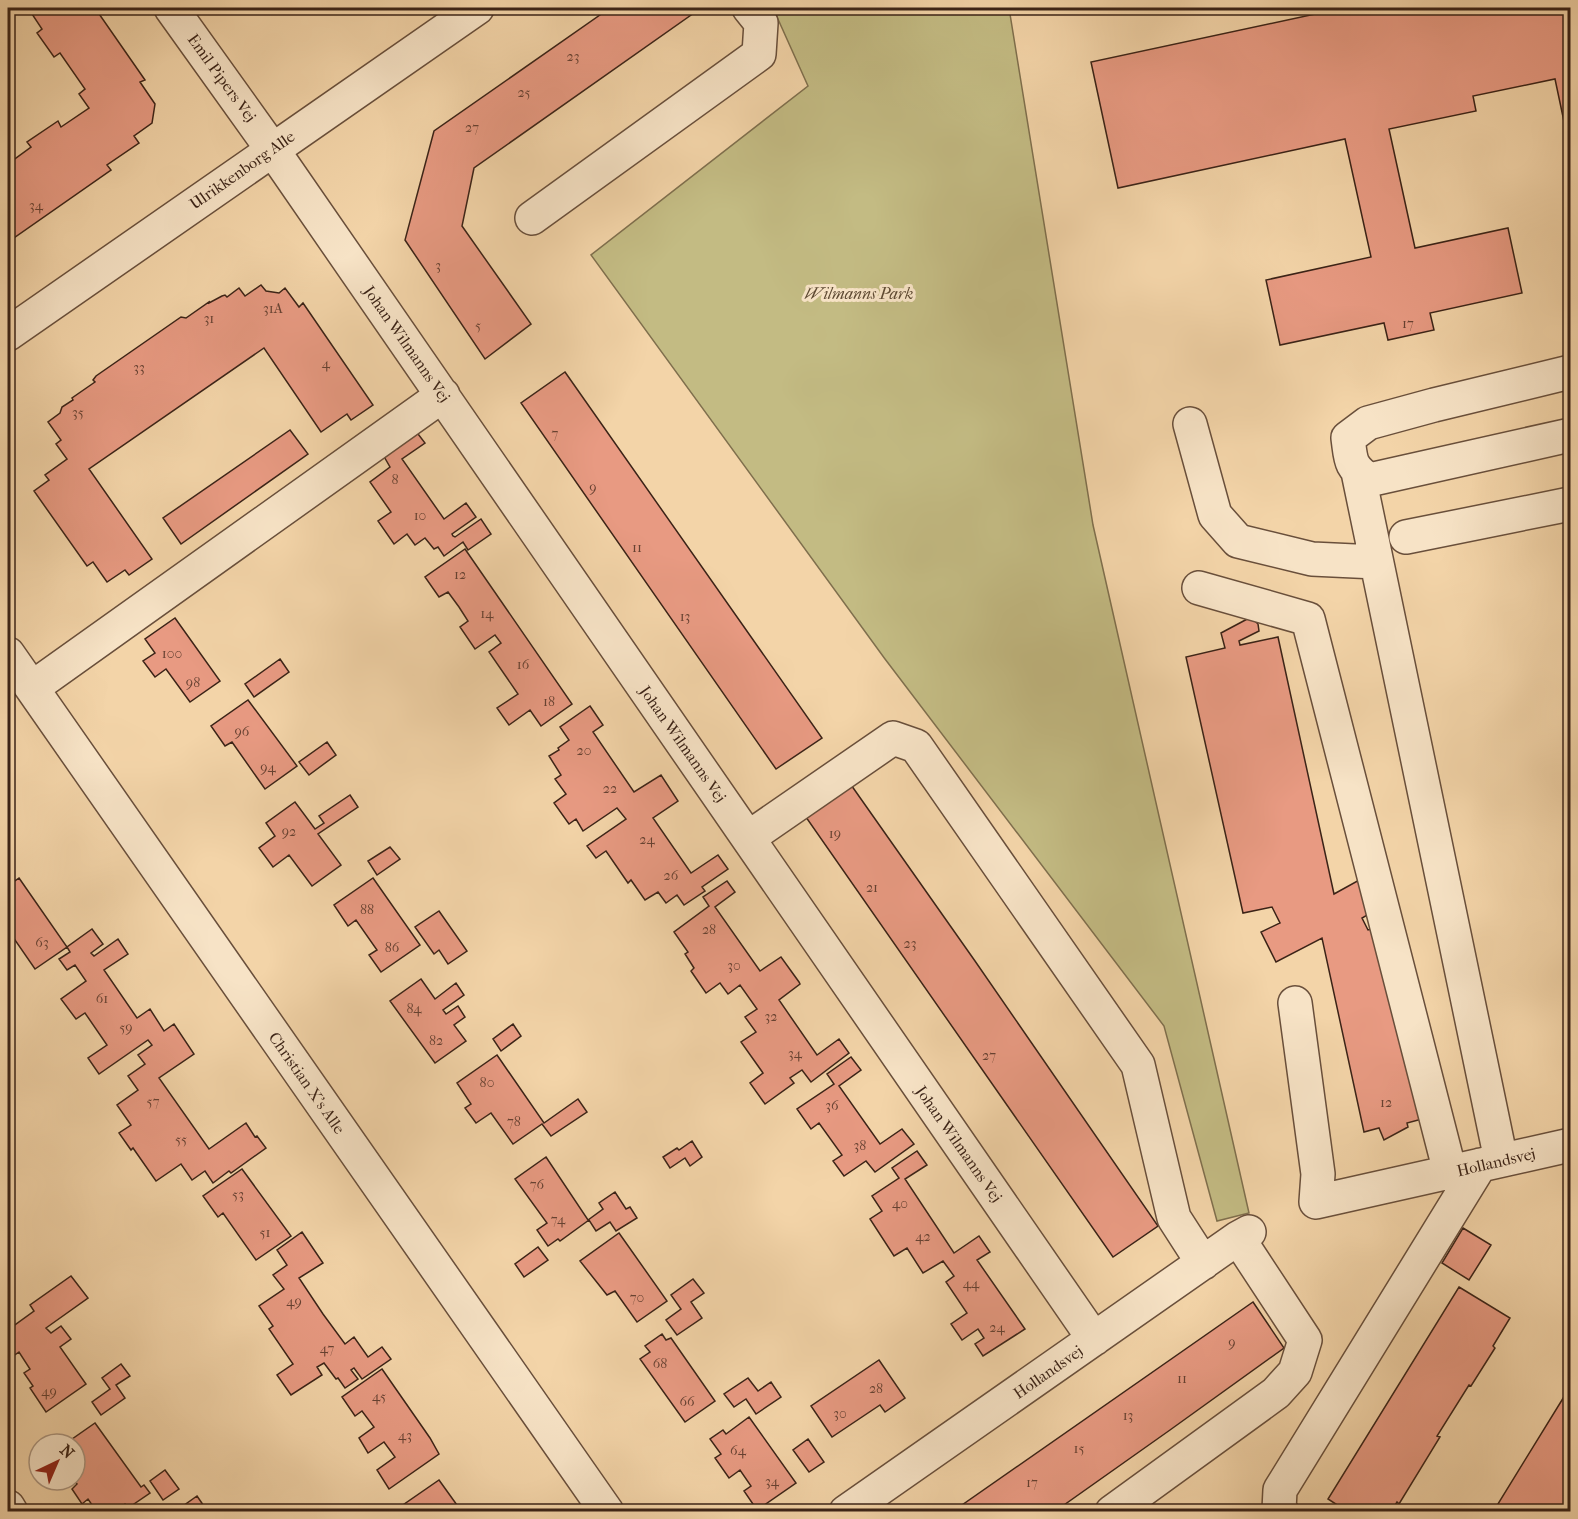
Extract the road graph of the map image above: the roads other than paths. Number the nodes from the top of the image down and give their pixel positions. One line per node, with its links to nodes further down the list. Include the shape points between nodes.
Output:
1 (171, 8): 4 (street, Emil Pipers Vej)
2 (477, 8): 4 (street, Ulrikkenborg Alle)
3 (749, 8): 5 (street, via 761,23 759,54)
4 (273, 149): 6 (street, Ulrikkenborg Alle); 8 (street, Johan Wilmanns Vej)
5 (532, 218)
6 (8, 334)
7 (1570, 372): 11 (street, via 1368,423 1347,438 1352,464)
8 (443, 395): 17 (street); 18 (street, Johan Wilmanns Vej)
9 (1190, 424): 14 (street, via 1215,515 1238,541 1312,559)
10 (1570, 435): 11 (street, via 1369,480)
11 (1358, 472): 14 (street)
12 (1570, 504): 13 (street)
13 (1406, 537)
14 (1376, 562): 21 (street)
15 (1199, 588): 21 (street, via 1308,619)
16 (8, 654): 17 (street, Christian X's Alle)
17 (32, 688): 26 (street, Christian X's Alle)
18 (748, 838): 22 (street, via 893,738 916,746 1138,1065 1174,1218); 23 (street, Johan Wilmanns Vej)
19 (1295, 1003): 21 (street, Hollandsvej, via 1318,1174 1316,1202)
20 (1570, 1145): 21 (street, Hollandsvej)
21 (1477, 1166): 29 (street, via 1280,1490)
22 (1203, 1263): 23 (street, Hollandsvej); 28 (street, Hollandsvej, via 1244,1235 1305,1340 1295,1372 1276,1393)
23 (1094, 1339): 27 (street, Hollandsvej)
24 (8, 1507): 25 (street)
25 (11, 1512)
26 (607, 1512)
27 (846, 1512)
28 (1112, 1512)
29 (1282, 1512)

